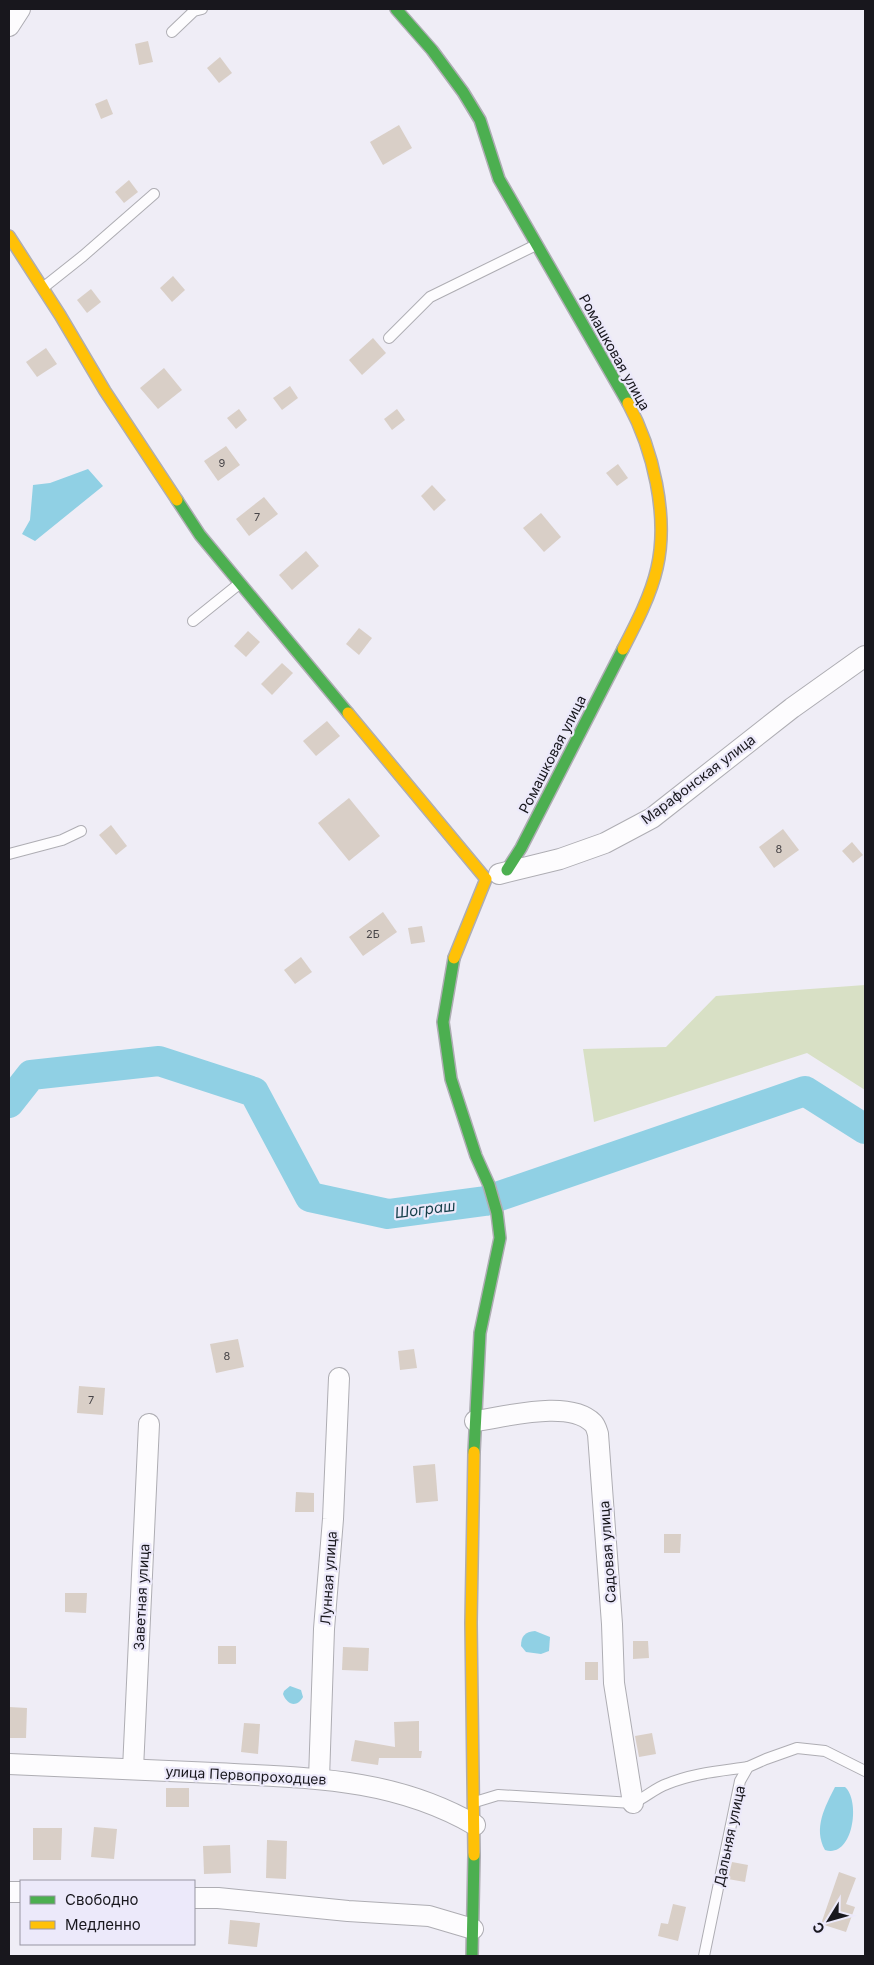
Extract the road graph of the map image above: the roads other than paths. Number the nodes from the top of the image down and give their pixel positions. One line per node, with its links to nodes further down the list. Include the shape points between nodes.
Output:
1 (20, 9): 4 (street)
2 (202, 9): 5 (lane, via 194,11)
3 (396, 9): 8 (street, Ромашковая улица, via 432,50 480,120 500,179)
4 (9, 26)
5 (172, 32)
6 (154, 194): 9 (lane)
7 (9, 236): 9 (street)
8 (537, 245): 10 (lane, via 430,297); 16 (street, Ромашковая улица, via 633,413 650,459 659,497 661,536 656,568 629,638)
9 (43, 287): 11 (street, via 105,391 195,527)
10 (389, 338)
11 (240, 583): 12 (lane); 17 (street)
12 (194, 621)
13 (865, 656): 16 (street, Марафонская улица, via 792,708 652,818 605,843 578,853)
14 (81, 831): 15 (lane, via 62,840)
15 (9, 854)
16 (508, 870): 17 (street, Марафонская улица)
17 (486, 879): 19 (street, via 452,962 443,1022 451,1078 476,1156 489,1185 500,1238 480,1333)
18 (339, 1378): 25 (street, Лунная улица)
19 (474, 1421): 26 (street, via 471,1623); 27 (street, Садовая улица, via 547,1410 575,1412 594,1424 599,1444 614,1683)
20 (149, 1424): 23 (street, Заветная улица)
21 (9, 1764): 23 (street, улица Первопроходцев)
22 (748, 1768): 24 (lane, Дальняя улица, via 797,1748 825,1751); 27 (lane, via 699,1774 666,1784); 32 (lane, Дальняя улица, via 740,1781)
23 (133, 1769): 25 (street, улица Первопроходцев)
24 (865, 1771)
25 (319, 1778): 28 (street, улица Первопроходцев, via 395,1791 430,1802)
26 (475, 1802): 27 (lane, via 498,1795); 28 (street)
27 (633, 1803)
28 (475, 1825): 30 (street)
29 (195, 1898): 30 (street, via 429,1916)
30 (473, 1929): 31 (street)
31 (472, 1956)
32 (704, 1956)

